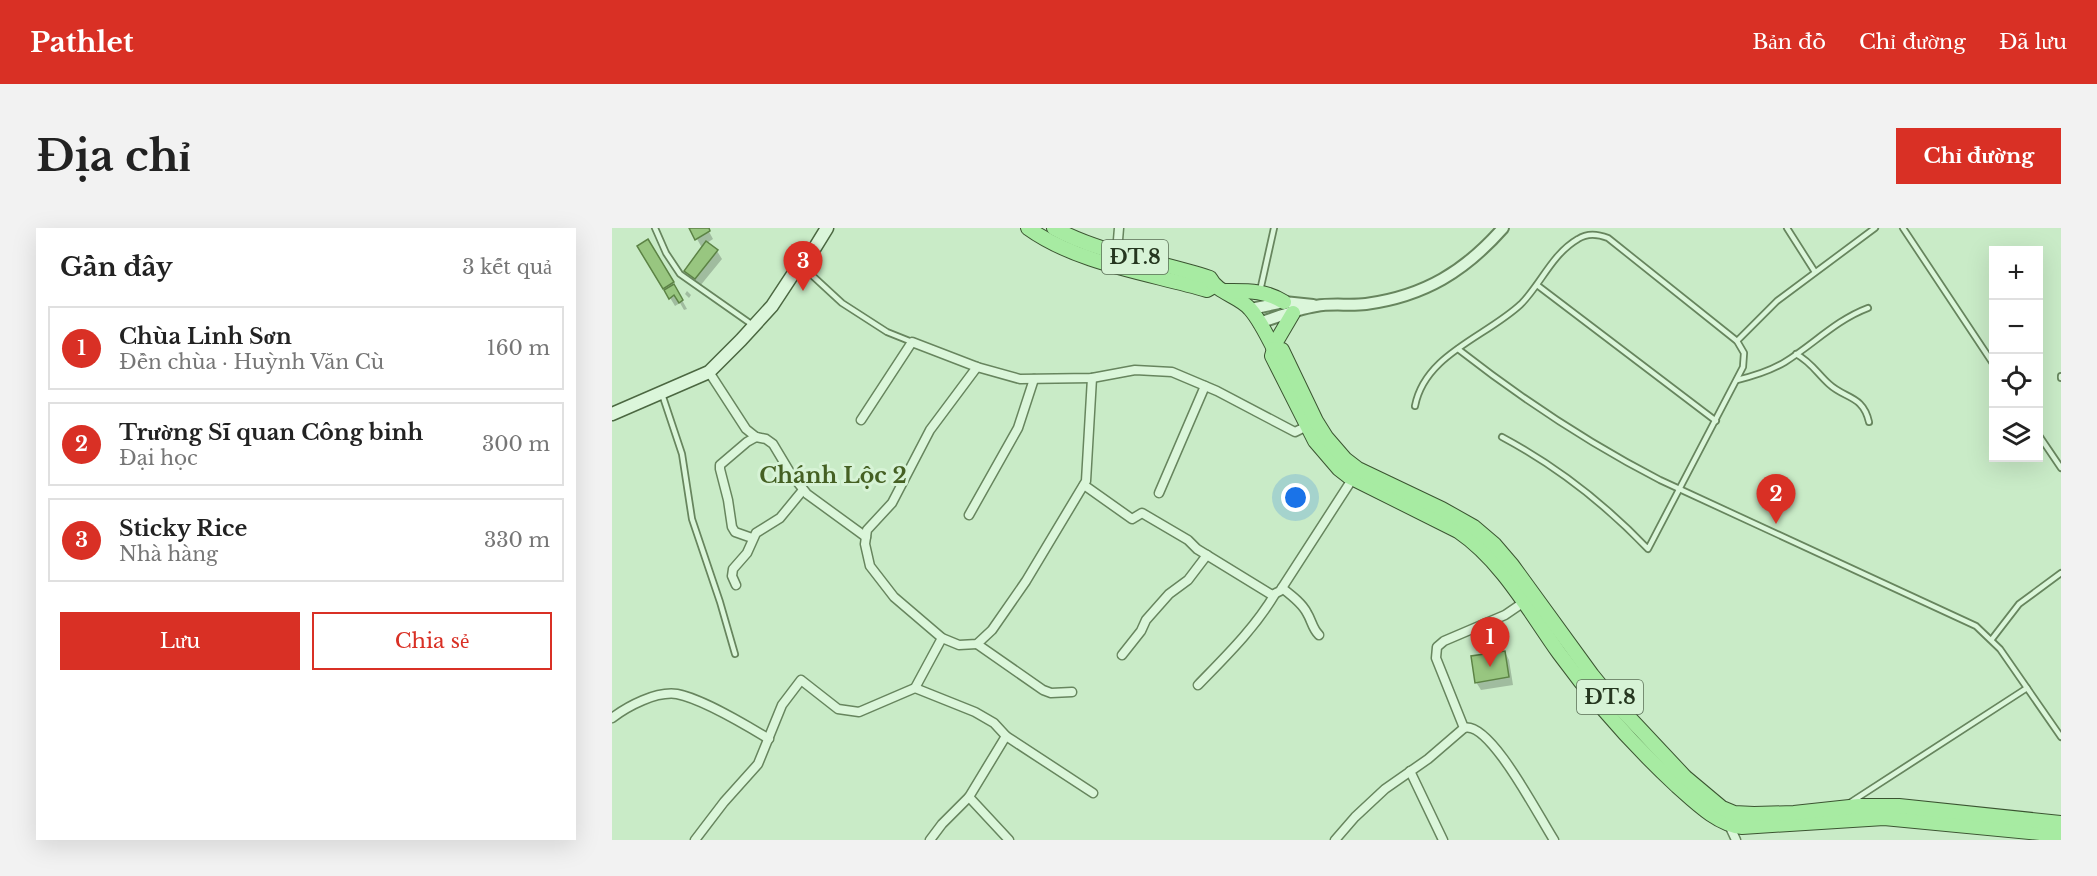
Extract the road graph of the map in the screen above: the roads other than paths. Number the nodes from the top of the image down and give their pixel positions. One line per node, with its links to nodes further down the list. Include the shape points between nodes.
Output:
1 (655, 228): 22 (lane, via 680,274)
2 (1028, 228): 11 (main road, via 1061,248)
3 (1054, 228): 11 (main road, ĐT.8)
4 (1119, 228): 12 (street)
5 (1274, 228): 17 (lane)
6 (1503, 228): 18 (street, via 1482,252 1441,281 1412,294 1365,304)
7 (1787, 228): 14 (lane)
8 (1875, 228): 14 (lane)
9 (1903, 228): 28 (lane)
10 (823, 230): 13 (main road)
11 (1089, 250): 12 (main road, ĐT.8); 16 (main road, via 1207,290)
12 (1117, 252): 16 (main road, ĐT.8, via 1210,278)
13 (803, 267): 22 (main road, via 797,268); 24 (lane, via 842,303 887,332)
14 (1815, 272): 23 (lane, via 1772,305)
15 (1537, 285): 23 (lane, via 1576,239 1591,234 1603,236); 26 (lane, via 1510,313); 39 (lane)
16 (1218, 288): 17 (main road); 20 (main road, ĐT.8)
17 (1260, 291): 18 (main road, via 1273,294)
18 (1288, 307): 20 (street); 21 (street); 25 (main road)
19 (1868, 308): 27 (lane, via 1842,320)
20 (1251, 309): 21 (main road, ĐT.8)
21 (1259, 323): 25 (main road, ĐT.8)
22 (754, 326): 30 (main road)
23 (1737, 341): 33 (lane, via 1745,358)
24 (912, 342): 29 (street); 38 (street)
25 (1274, 348): 41 (main road, via 1272,356)
26 (1458, 349): 36 (lane, via 1427,377); 49 (lane, via 1586,439)
27 (1796, 354): 33 (lane, via 1768,370); 40 (lane, via 1836,390 1860,403)
28 (1989, 357)
29 (977, 367): 32 (street); 52 (street, via 930,430 892,503 867,530)
30 (709, 372): 35 (main road); 42 (street, via 746,429)
31 (1092, 378): 32 (street); 34 (street, via 1135,370 1172,372); 47 (street)
32 (1034, 379): 51 (street, via 1018,428)
33 (1737, 380): 39 (lane)
34 (1205, 386): 41 (street, via 1295,432); 50 (street)
35 (662, 392): 37 (main road); 63 (lane, via 681,454 692,519)
36 (1415, 406)
37 (612, 414)
38 (861, 420)
39 (1716, 421): 49 (lane)
40 (1869, 422)
41 (1311, 424): 46 (main road, via 1331,462); 78 (main road, ĐT.8, via 1350,463 1474,527 1494,544 1609,696 1685,777)
42 (756, 437): 48 (street, via 773,444); 53 (street, via 720,465 732,526 735,532)
43 (1502, 437): 49 (lane, via 1586,491 1648,549)
44 (2043, 441): 45 (lane)
45 (2061, 468)
46 (1353, 478): 57 (street); 58 (main road, via 1458,531 1493,562)
47 (1084, 485): 54 (street, via 1132,519 1142,513); 62 (street, via 1026,581 992,630)
48 (803, 490): 52 (street); 53 (street, via 780,518)
49 (1680, 490): 61 (lane, via 1966,620)
50 (1159, 493)
51 (969, 515)
52 (866, 537): 60 (street, via 870,566 894,597)
53 (752, 538): 56 (street, via 747,553 733,569)
54 (1207, 555): 57 (street, via 1272,595); 64 (street, via 1188,580 1146,620)
55 (2061, 573): 61 (lane, via 2019,604)
56 (736, 585)
57 (1278, 591): 59 (street, via 1299,602); 65 (street, via 1241,642)
58 (1524, 602): 70 (street, via 1437,647 1436,658); 80 (main road, via 1567,663 1628,737 1700,806)
59 (1319, 635)
60 (942, 638): 62 (street, via 959,645); 66 (street)
61 (1992, 639): 67 (lane)
62 (977, 644): 68 (street, via 1043,690)
63 (735, 654)
64 (1122, 655)
65 (1198, 685)
66 (915, 688): 71 (street, via 975,712); 73 (street, via 859,712 838,709 801,680 782,705)
67 (2027, 688): 72 (lane); 77 (lane)
68 (1072, 692)
69 (612, 718): 73 (street, via 659,695 676,694 705,704)
70 (1464, 728): 74 (street); 88 (street, via 1476,729 1497,750)
71 (1006, 736): 75 (street); 76 (street)
72 (2061, 737)
73 (769, 739): 83 (street, via 758,764)
74 (1410, 771): 86 (street, via 1355,817); 87 (street)
75 (1093, 793)
76 (969, 797): 84 (street); 85 (street)
77 (1843, 807): 78 (main road, ĐT.8, via 1754,814); 81 (main road, ĐT.8, via 1899,806)
78 (1722, 808): 80 (main road)
79 (2061, 823): 81 (main road, ĐT.8)
80 (1729, 825): 81 (main road, via 1884,818); 89 (street)
81 (1988, 828): 82 (main road)
82 (2061, 835)
83 (695, 840)
84 (930, 840)
85 (1008, 840)
86 (1335, 840)
87 (1443, 840)
88 (1554, 840)
89 (1736, 840)

